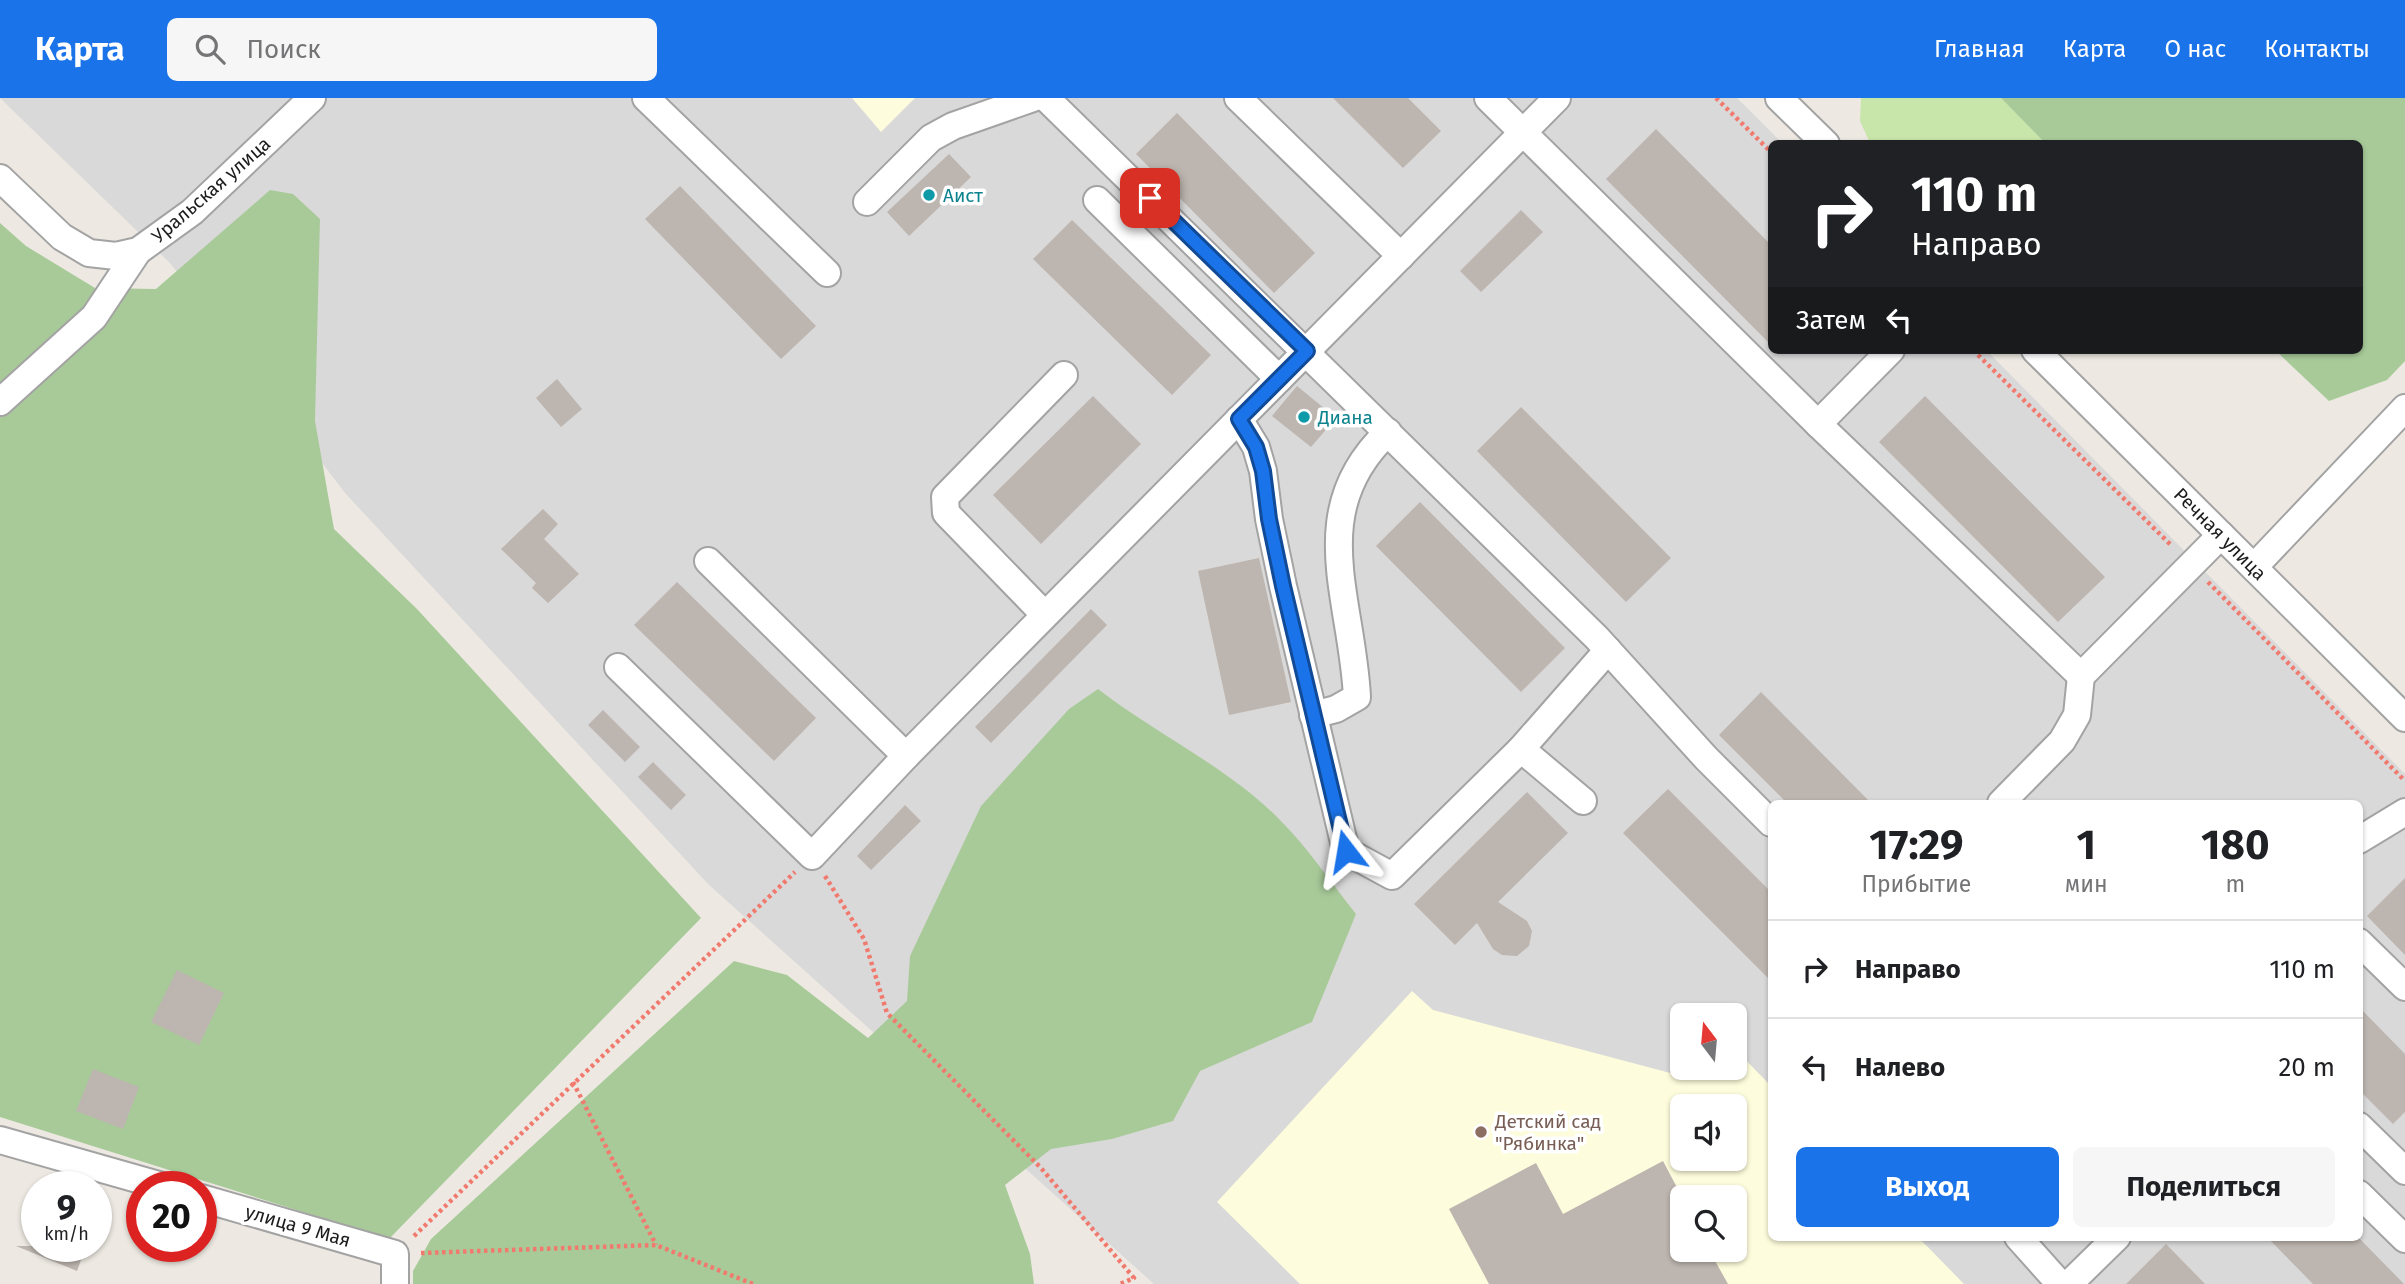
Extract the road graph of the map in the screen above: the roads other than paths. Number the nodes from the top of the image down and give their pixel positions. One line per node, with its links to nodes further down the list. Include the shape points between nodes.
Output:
1 (312, 98): 14 (street, Уральская улица, via 192,212)
2 (646, 98): 16 (street)
3 (1033, 98): 13 (street, via 931,138)
4 (1046, 98): 17 (street)
5 (1238, 98): 15 (street)
6 (1488, 98): 9 (street)
7 (1557, 98): 9 (street)
8 (1779, 98): 10 (street)
9 (1524, 132): 15 (street); 25 (street)
10 (1822, 140)
11 (0, 178): 14 (street, Уральская улица, via 62,237 89,253 116,256)
12 (1097, 200): 21 (street)
13 (867, 202)
14 (138, 251): 22 (street, via 94,317)
15 (1401, 256): 17 (street)
16 (827, 272)
17 (1307, 351): 21 (street); 26 (street)
18 (1887, 354): 25 (street)
19 (2039, 354): 27 (street, Речная улица)
20 (1064, 375): 30 (street, via 945,497 946,513)
21 (1279, 379): 24 (street)
22 (0, 402)
23 (2405, 408): 29 (street)
24 (1239, 419): 30 (street); 34 (street, via 1256,447 1263,471 1269,519)
25 (1818, 424): 33 (street)
26 (1388, 432): 31 (street); 34 (street, via 1355,469 1342,505 1336,542 1357,697)
27 (2221, 535): 29 (street, Речная улица); 33 (street)
28 (708, 561): 37 (street)
29 (2254, 567): 35 (street, Речная улица)
30 (1044, 614): 37 (street)
31 (1608, 650): 36 (street); 41 (street)
32 (618, 667): 37 (street, via 812,856)
33 (2081, 676): 38 (street, via 2077,715 2062,741)
34 (1312, 715): 36 (street, via 1346,851 1392,876)
35 (2405, 718)
36 (1521, 749): 39 (street)
37 (906, 756)
38 (2004, 800)
39 (1583, 801)
40 (2405, 812): 42 (street)
41 (1768, 820)
42 (2363, 837)
43 (2363, 946): 44 (street)
44 (2405, 987)
45 (2363, 1130): 47 (street)
46 (0, 1140): 48 (street)
47 (2405, 1171)
48 (126, 1176)
49 (2363, 1198): 51 (street)
50 (217, 1203): 54 (street, улица 9 Мая, via 395,1254)
51 (2405, 1239)
52 (2022, 1241): 55 (street)
53 (2113, 1241): 56 (street)
54 (395, 1284)
55 (2060, 1284)
56 (2069, 1284)

